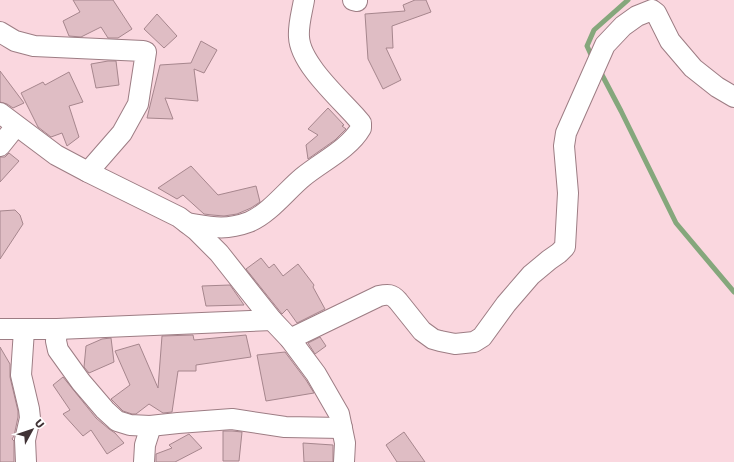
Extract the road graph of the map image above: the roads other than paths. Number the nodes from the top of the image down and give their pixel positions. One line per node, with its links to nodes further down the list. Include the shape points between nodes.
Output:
1 (304, 0): 8 (street, via 299,38 303,53 314,70 361,123 361,128 354,139 303,176 259,216 221,229)
2 (0, 32): 7 (street, via 26,46 146,52 138,104 122,133)
3 (734, 97): 13 (street, via 693,68 670,41 653,10 637,16 605,45 566,133 564,146 568,193 564,247 531,275 482,337 474,342 455,344 433,339 422,331 395,297 389,294 379,296)
4 (0, 113): 5 (street)
5 (16, 126): 6 (street); 7 (street, via 56,154)
6 (0, 146)
7 (88, 172): 8 (street, via 179,217)
8 (191, 226): 9 (street, via 219,253)
9 (272, 320): 11 (street); 13 (street)
10 (0, 329): 12 (street)
11 (57, 329): 12 (street); 14 (street, via 58,350 105,410 118,421 130,425)
12 (24, 330): 16 (street, via 21,375 30,414)
13 (290, 339): 15 (street, via 316,374 339,414)
14 (151, 426): 15 (street, via 232,419 285,427); 17 (street, via 145,445)
15 (342, 428): 18 (street, via 345,443)
16 (26, 462)
17 (144, 462)
18 (344, 462)

